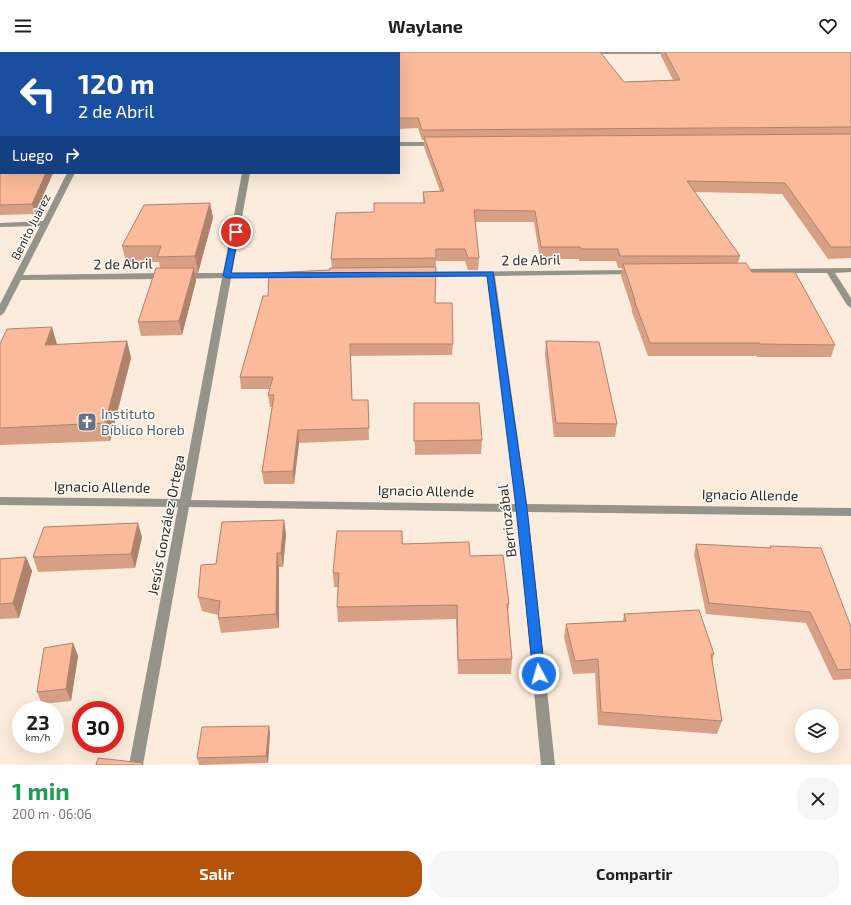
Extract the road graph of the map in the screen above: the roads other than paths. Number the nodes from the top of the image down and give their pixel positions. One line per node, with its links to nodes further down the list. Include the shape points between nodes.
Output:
1 (582, 52): 2 (street)
2 (683, 52)
3 (400, 144): 4 (street)
4 (444, 144)
5 (70, 174): 7 (street, Benito Juárez)
6 (246, 174): 16 (street, Jesús González Ortega)
7 (46, 223): 8 (street); 17 (street, Benito Juárez)
8 (0, 225)
9 (830, 270): 10 (street); 12 (street); 18 (street)
10 (851, 270)
11 (640, 272): 14 (street, 2 de Abril)
12 (727, 272)
13 (411, 274): 14 (street, 2 de Abril)
14 (491, 274): 22 (street, Berriozábal)
15 (291, 275): 16 (street, 2 de Abril)
16 (227, 276): 17 (street, 2 de Abril); 21 (street, Jesús González Ortega)
17 (18, 278): 19 (street, Benito Juárez)
18 (851, 305)
19 (0, 313)
20 (0, 501): 21 (street, Ignacio Allende)
21 (184, 503): 22 (street, Ignacio Allende); 24 (street, Jesús González Ortega)
22 (522, 508): 23 (street, Ignacio Allende); 25 (street, Berriozábal)
23 (851, 512)
24 (136, 765)
25 (548, 765)

